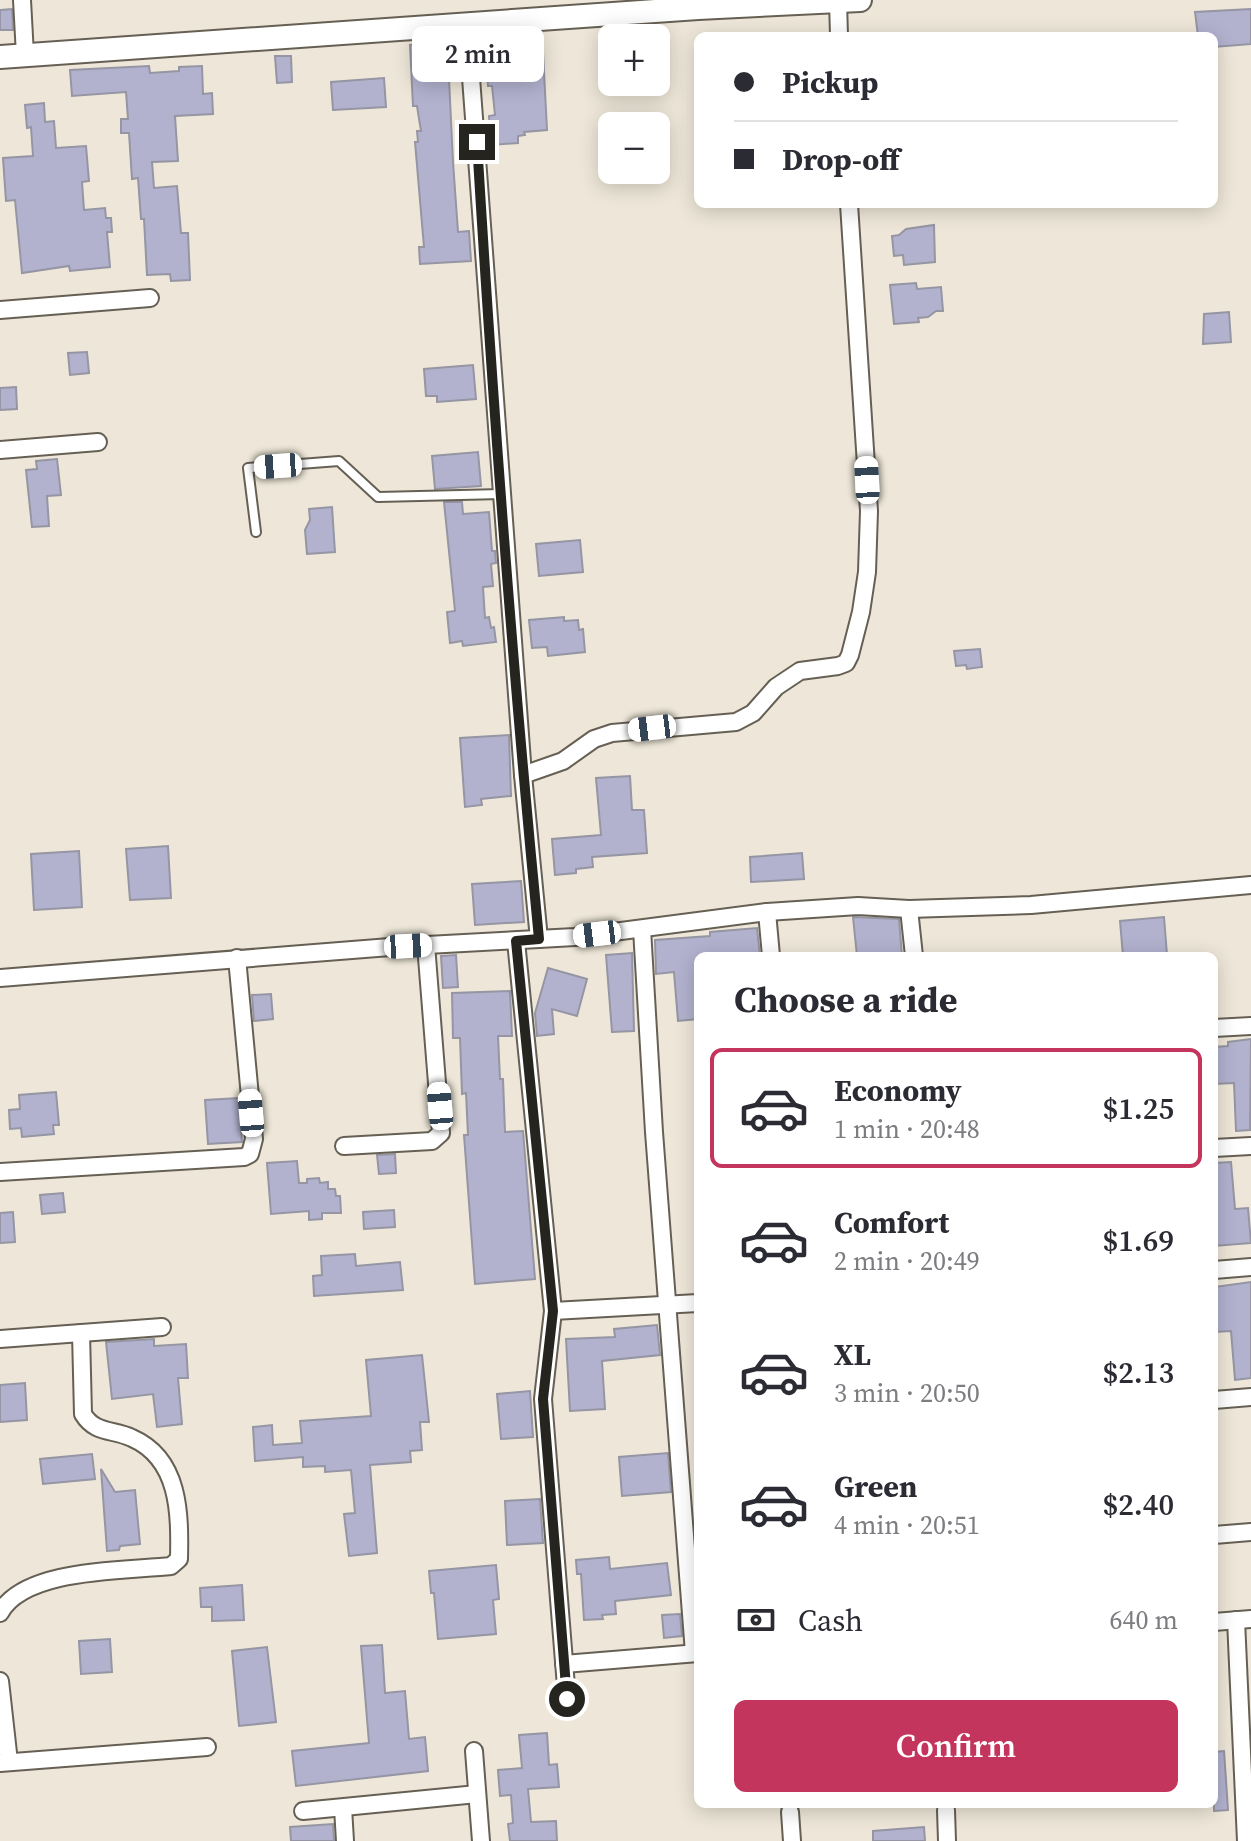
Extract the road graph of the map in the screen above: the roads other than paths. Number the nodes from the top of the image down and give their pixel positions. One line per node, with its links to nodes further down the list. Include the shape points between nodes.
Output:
1 (22, 0): 6 (street)
2 (849, 1): 3 (main road); 5 (street)
3 (698, 4): 4 (main road)
4 (467, 24): 6 (main road); 13 (street)
5 (840, 32)
6 (25, 55): 7 (main road)
7 (0, 57)
8 (849, 208): 15 (street, via 869,511 867,572 846,663 800,671 736,722 612,733 563,761)
9 (150, 298): 10 (street)
10 (0, 310)
11 (98, 442): 12 (street)
12 (0, 450)
13 (502, 494): 14 (lane, via 378,497 339,461 248,468); 15 (street)
14 (256, 532)
15 (523, 775): 20 (street)
16 (1251, 885): 17 (street, via 1031,905)
17 (909, 909): 18 (street, via 858,906); 24 (street)
18 (767, 912): 19 (street); 23 (street)
19 (642, 929): 20 (street); 36 (street)
20 (539, 939): 21 (street)
21 (516, 941): 22 (street); 37 (street)
22 (426, 945): 25 (street); 29 (street, via 441,1133 432,1141)
23 (771, 952)
24 (914, 952)
25 (237, 958): 26 (street); 32 (street, via 254,1139 250,1154)
26 (0, 978)
27 (1251, 1026): 28 (street)
28 (1218, 1028)
29 (344, 1146)
30 (1251, 1146): 31 (street)
31 (1218, 1148)
32 (0, 1172)
33 (1251, 1267): 34 (street)
34 (1218, 1270)
35 (694, 1303): 36 (street)
36 (667, 1306): 37 (street); 48 (street)
37 (553, 1311): 50 (street, via 543,1399)
38 (162, 1327): 39 (street)
39 (81, 1333): 40 (street); 45 (street, via 83,1414 96,1429 132,1437 165,1465 177,1505 179,1559 171,1566 42,1583 16,1594)
40 (0, 1339)
41 (1251, 1397): 42 (street)
42 (1218, 1400)
43 (1251, 1532): 44 (street)
44 (1218, 1535)
45 (0, 1613)
46 (1243, 1619): 47 (street); 65 (street)
47 (1218, 1622)
48 (694, 1629)
49 (694, 1653): 50 (street)
50 (564, 1664): 52 (street)
51 (0, 1681): 55 (street)
52 (567, 1699)
53 (207, 1747): 55 (street)
54 (474, 1751): 56 (street)
55 (4, 1762)
56 (477, 1794): 57 (street); 62 (street)
57 (343, 1808): 59 (street); 61 (street)
58 (946, 1810): 64 (street)
59 (303, 1811)
60 (790, 1812): 63 (street)
61 (345, 1841)
62 (481, 1841)
63 (792, 1841)
64 (947, 1841)
65 (1246, 1841)

